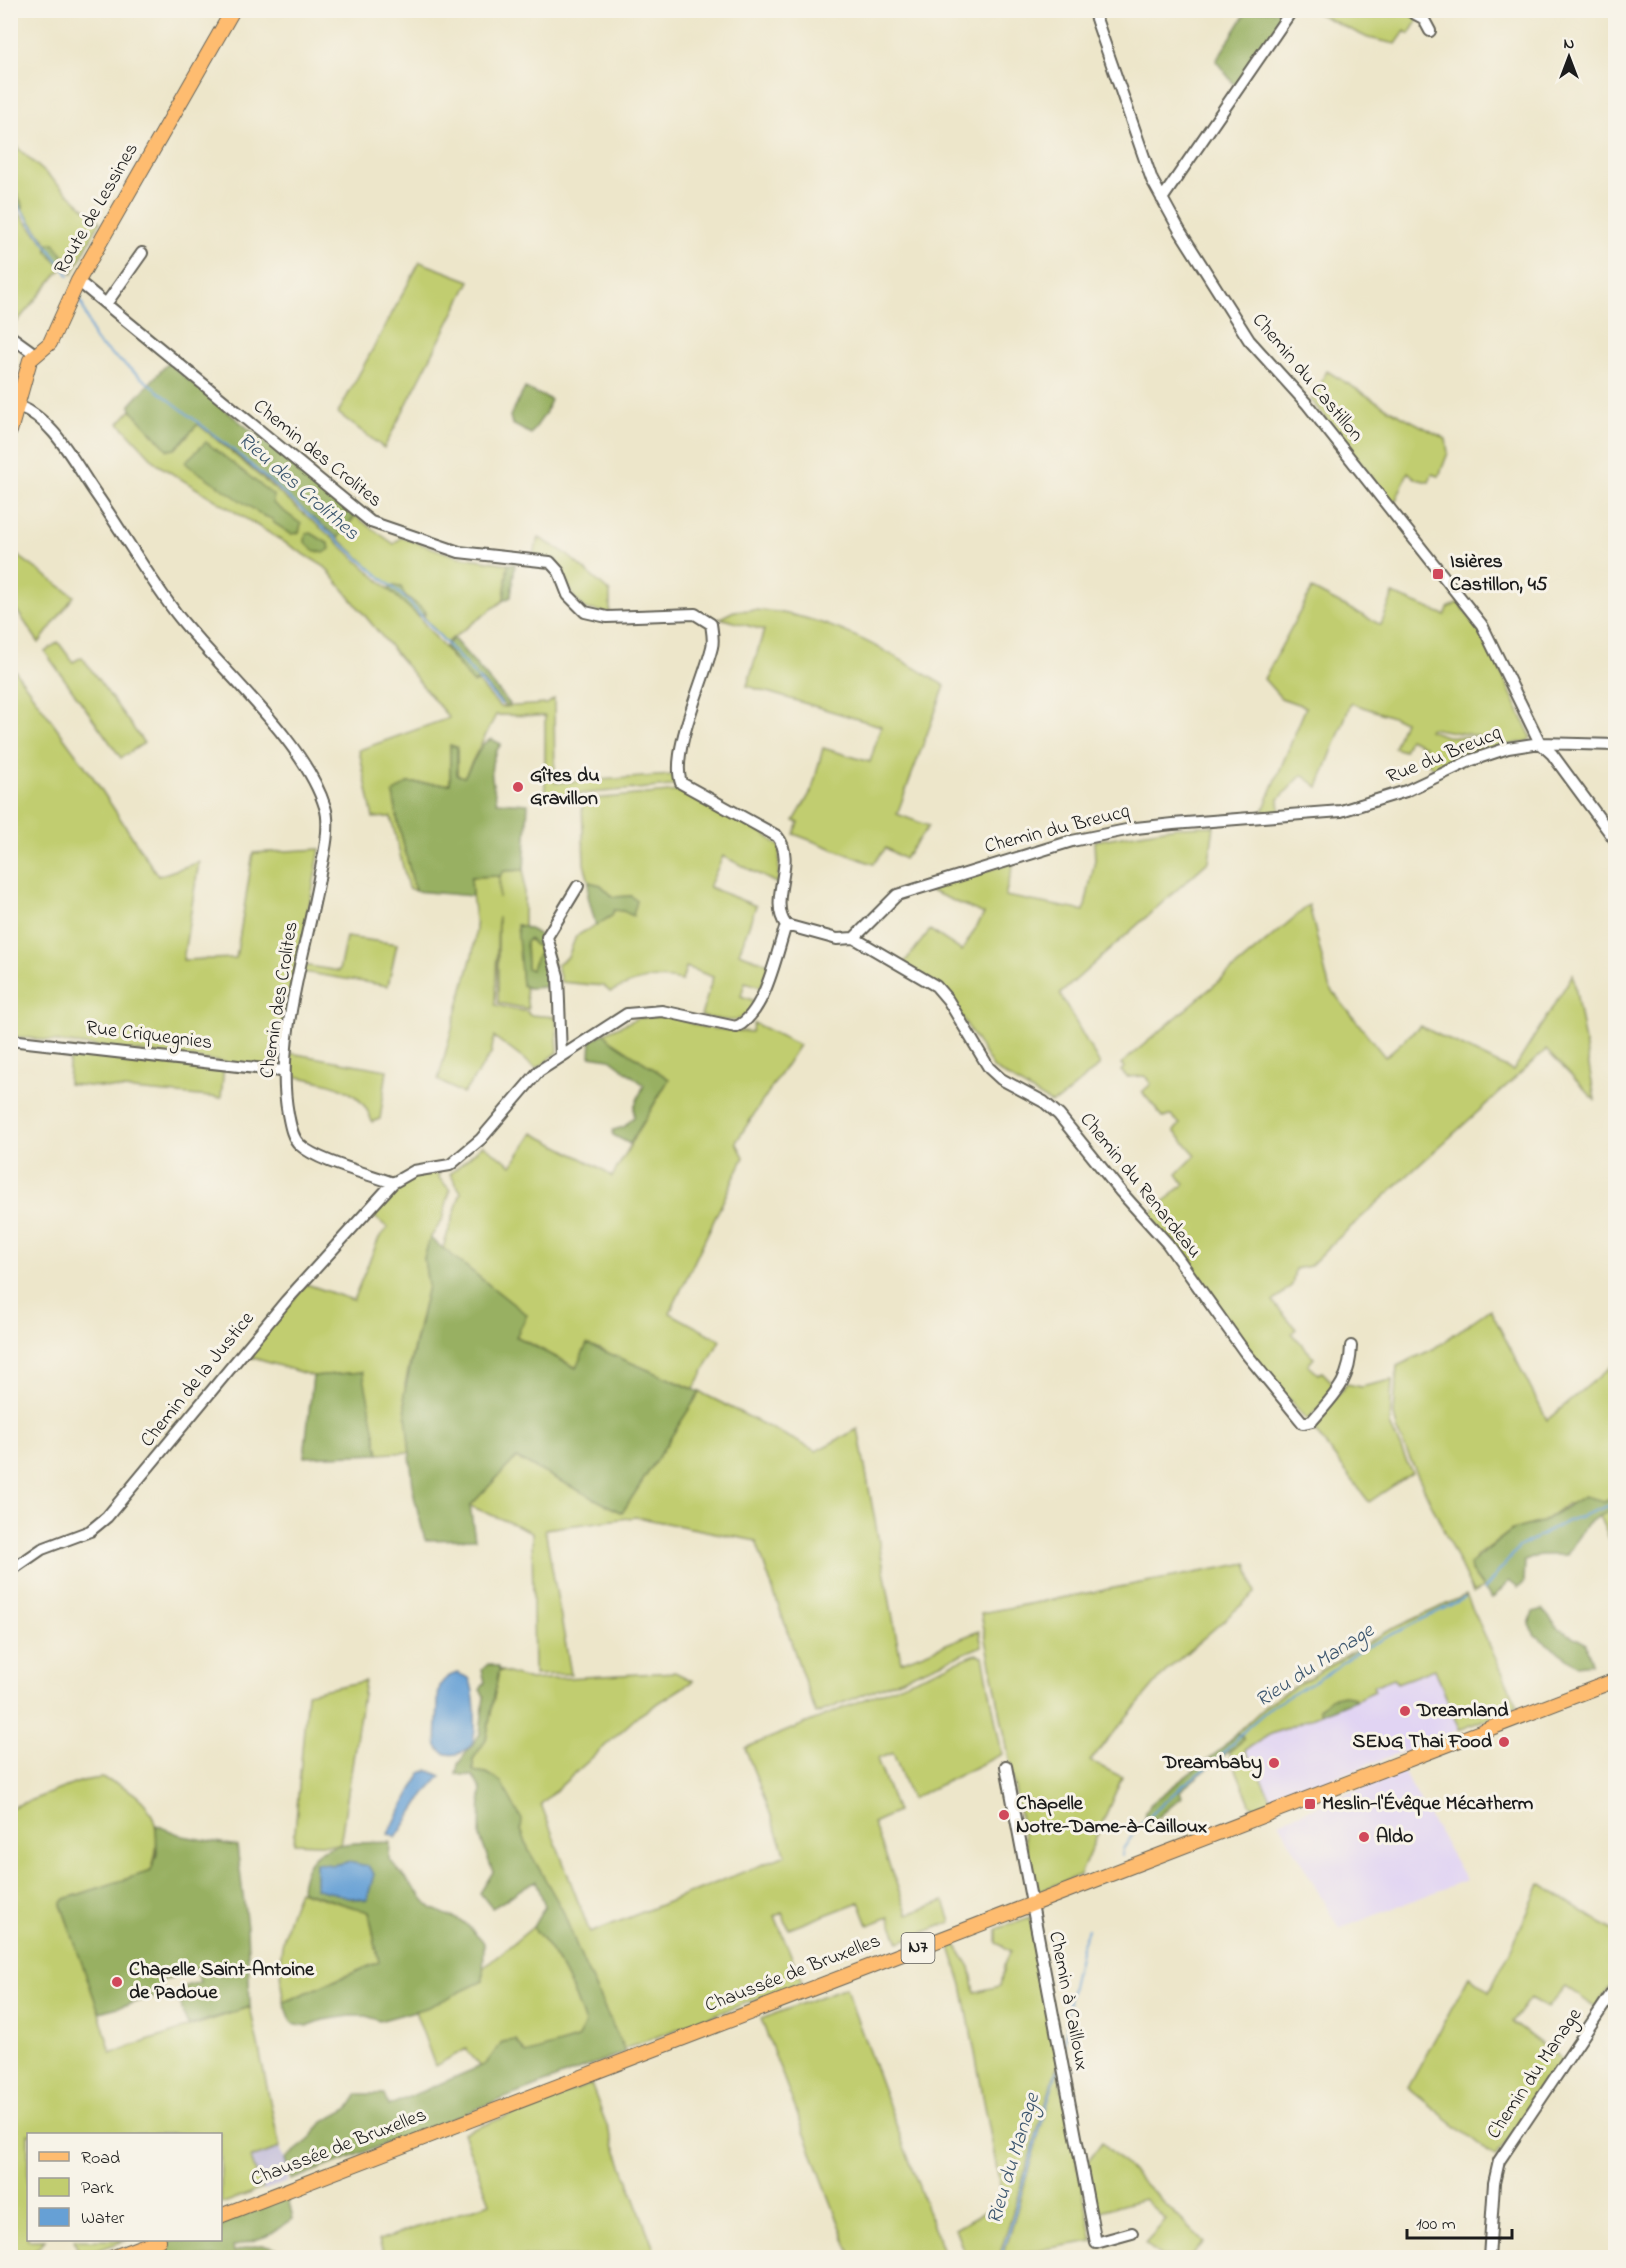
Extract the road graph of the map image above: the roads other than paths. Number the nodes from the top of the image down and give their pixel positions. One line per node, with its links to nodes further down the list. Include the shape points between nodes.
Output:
1 (233, 10): 8 (main road, Route de Lessines)
2 (1093, 10): 6 (street, Chemin du Castillon)
3 (1292, 10): 6 (street)
4 (1408, 10): 5 (street, via 1423,18)
5 (1430, 31)
6 (1162, 199): 14 (street, Chemin du Castillon, via 1249,340 1314,413 1482,625)
7 (142, 253): 9 (street)
8 (78, 281): 9 (street, Chemin des Crolites); 11 (main road, Route de Lessines, via 50,343)
9 (106, 304): 19 (street, Chemin des Crolites, via 371,522 459,552 550,562 576,606 594,615 695,614 711,624 713,645 681,749 679,777 681,783 783,843 780,903)
10 (14, 338): 11 (street)
11 (35, 354): 12 (main road, Route de Lessines)
12 (18, 406): 13 (main road, Route de Lessines); 23 (street, Chemin des Crolites, via 32,411 65,450 178,616 293,748 326,808 323,860)
13 (10, 431)
14 (1540, 743): 15 (street, Rue du Breucq); 16 (street, Rue du Breucq, via 1486,754 1406,791); 17 (street)
15 (1616, 745)
16 (1360, 806): 20 (street, Chemin du Breucq, via 1318,814 1136,828 1072,841 897,895)
17 (1616, 841)
18 (578, 886): 22 (street, via 546,937 558,976)
19 (786, 925): 20 (street, via 837,939); 22 (street, Chemin des Crolites, via 762,995 747,1022 736,1027 679,1013 627,1014)
20 (854, 938): 25 (street, Chemin du Renardeau, via 936,986 989,1068 1059,1115 1167,1243 1238,1342 1303,1423 1312,1421 1344,1383)
21 (10, 1040): 23 (street, Rue Criquegnies)
22 (561, 1055): 24 (street, Chemin des Crolites, via 539,1071 469,1151 450,1165 414,1171)
23 (282, 1071): 24 (street, Chemin des Crolites, via 291,1130 299,1145)
24 (393, 1183): 26 (street, Chemin de la Justice, via 292,1294 107,1518 90,1531 42,1549)
25 (1351, 1346)
26 (10, 1571)
27 (1616, 1680): 29 (main road, Chaussée de Bruxelles / N7)
28 (1006, 1766): 29 (street, Chemin à Cailloux)
29 (1031, 1904): 31 (main road, Chaussée de Bruxelles / N7); 32 (street, Chemin à Cailloux, via 1096,2243)
30 (1616, 1987): 35 (street, Chemin du Manage, via 1499,2161)
31 (222, 2215)
32 (1132, 2232)
33 (156, 2241): 34 (main road)
34 (111, 2258)
35 (1489, 2258)

